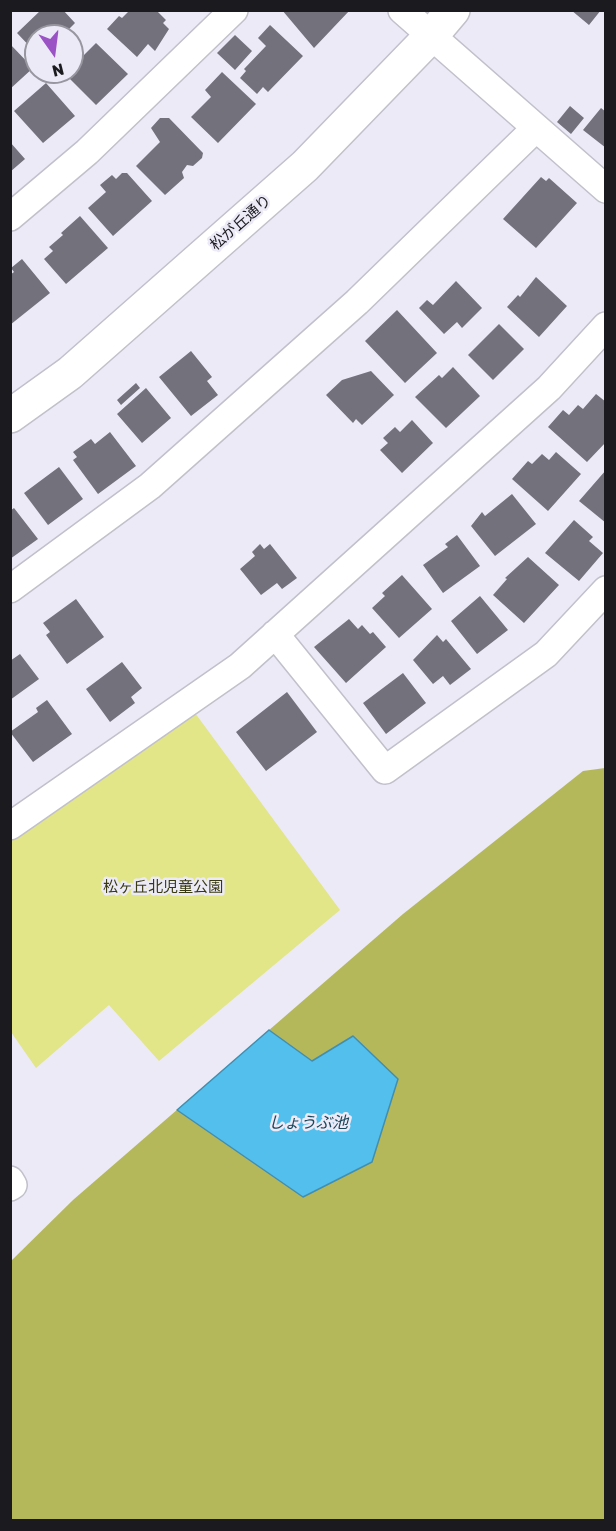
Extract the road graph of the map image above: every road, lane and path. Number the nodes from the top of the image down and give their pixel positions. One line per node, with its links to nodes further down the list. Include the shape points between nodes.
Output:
1 (234, 10): 7 (street, via 87,152)
2 (402, 10): 4 (street)
3 (453, 10): 4 (street, 松が丘通り)
4 (431, 36): 5 (street); 9 (street, 松が丘通り, via 305,166 70,373)
5 (536, 128): 6 (street); 10 (street, via 357,302 158,478)
6 (606, 189)
7 (10, 217)
8 (606, 326): 12 (street, via 540,396)
9 (10, 417)
10 (10, 589)
11 (606, 590): 12 (street, via 546,654 385,770)
12 (274, 634): 13 (street, via 240,666)
13 (10, 826)
14 (10, 1180): 15 (street)
15 (10, 1187)

